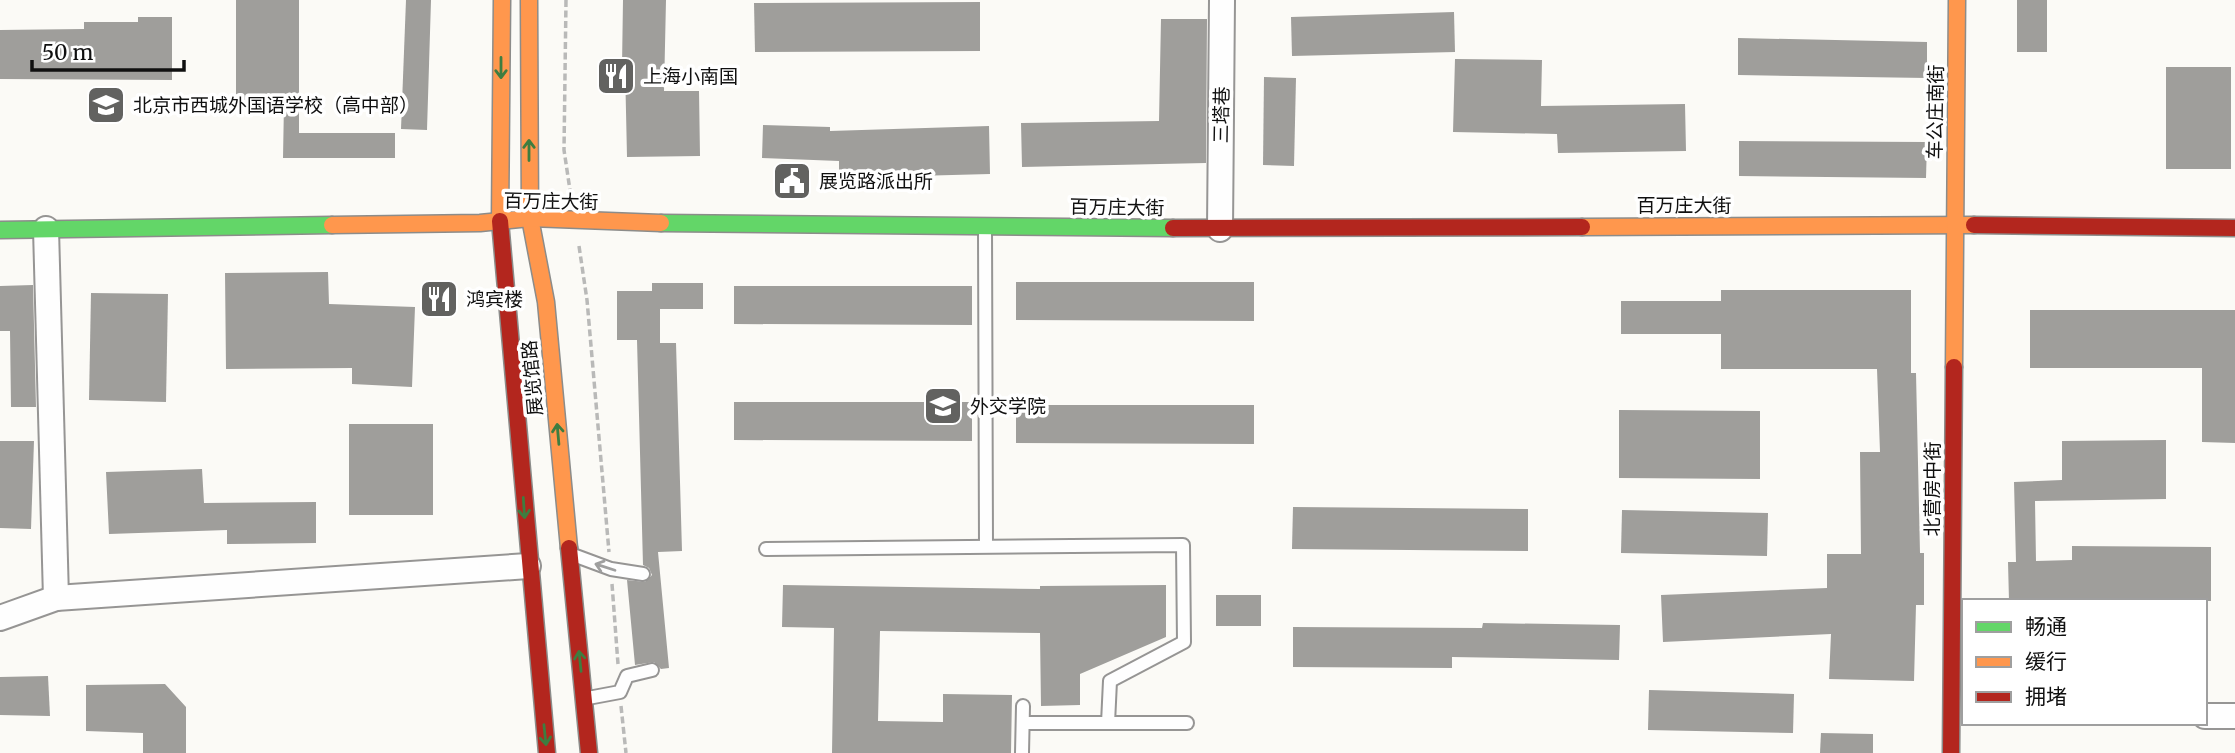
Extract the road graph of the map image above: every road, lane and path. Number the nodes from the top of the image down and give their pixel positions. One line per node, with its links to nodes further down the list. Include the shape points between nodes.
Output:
1 (502, 0): 7 (main road, 展览馆路, one-way to 7)
2 (529, 0): 6 (main road, 展览馆路, one-way to 2)
3 (566, 0): 8 (path, via 564,150)
4 (1222, 0): 13 (street, 三塔巷)
5 (1957, 0): 9 (main road, 车公庄南街)
6 (530, 218): 7 (main road, 百万庄大街); 8 (main road, 百万庄大街); 17 (main road, 展览馆路, one-way to 6, via 546,302)
7 (500, 220): 12 (main road, 百万庄大街); 18 (main road, 展览馆路, one-way to 18)
8 (575, 222): 10 (main road, 百万庄大街); 19 (path, via 587,300)
9 (1955, 225): 11 (main road, 百万庄大街); 13 (main road, 百万庄大街); 27 (main road, 北营房中街)
10 (985, 227): 13 (main road, 百万庄大街); 15 (lane)
11 (2235, 228)
12 (46, 229): 14 (main road, 百万庄大街); 21 (street)
13 (1220, 229)
14 (0, 230)
15 (986, 546): 16 (lane); 31 (lane, via 1183,545 1184,642 1110,681)
16 (766, 549)
17 (569, 554): 19 (lane, one-way to 17); 25 (main road, 展览馆路, one-way to 17)
18 (528, 566): 21 (street); 33 (main road, 展览馆路, one-way to 33)
19 (611, 569): 20 (lane); 24 (path)
20 (643, 574)
21 (56, 598): 22 (street)
22 (0, 618)
23 (652, 670): 24 (lane, via 627,676)
24 (620, 692): 25 (lane); 35 (path)
25 (584, 699): 34 (main road, 展览馆路)
26 (1023, 706): 30 (lane)
27 (1957, 715): 37 (main road, 北营房中街)
28 (2207, 716): 29 (street)
29 (2235, 716)
30 (1023, 723): 31 (lane); 36 (lane)
31 (1108, 723): 32 (lane)
32 (1187, 723)
33 (547, 753)
34 (589, 753)
35 (626, 753)
36 (1023, 753)
37 (1951, 753)

